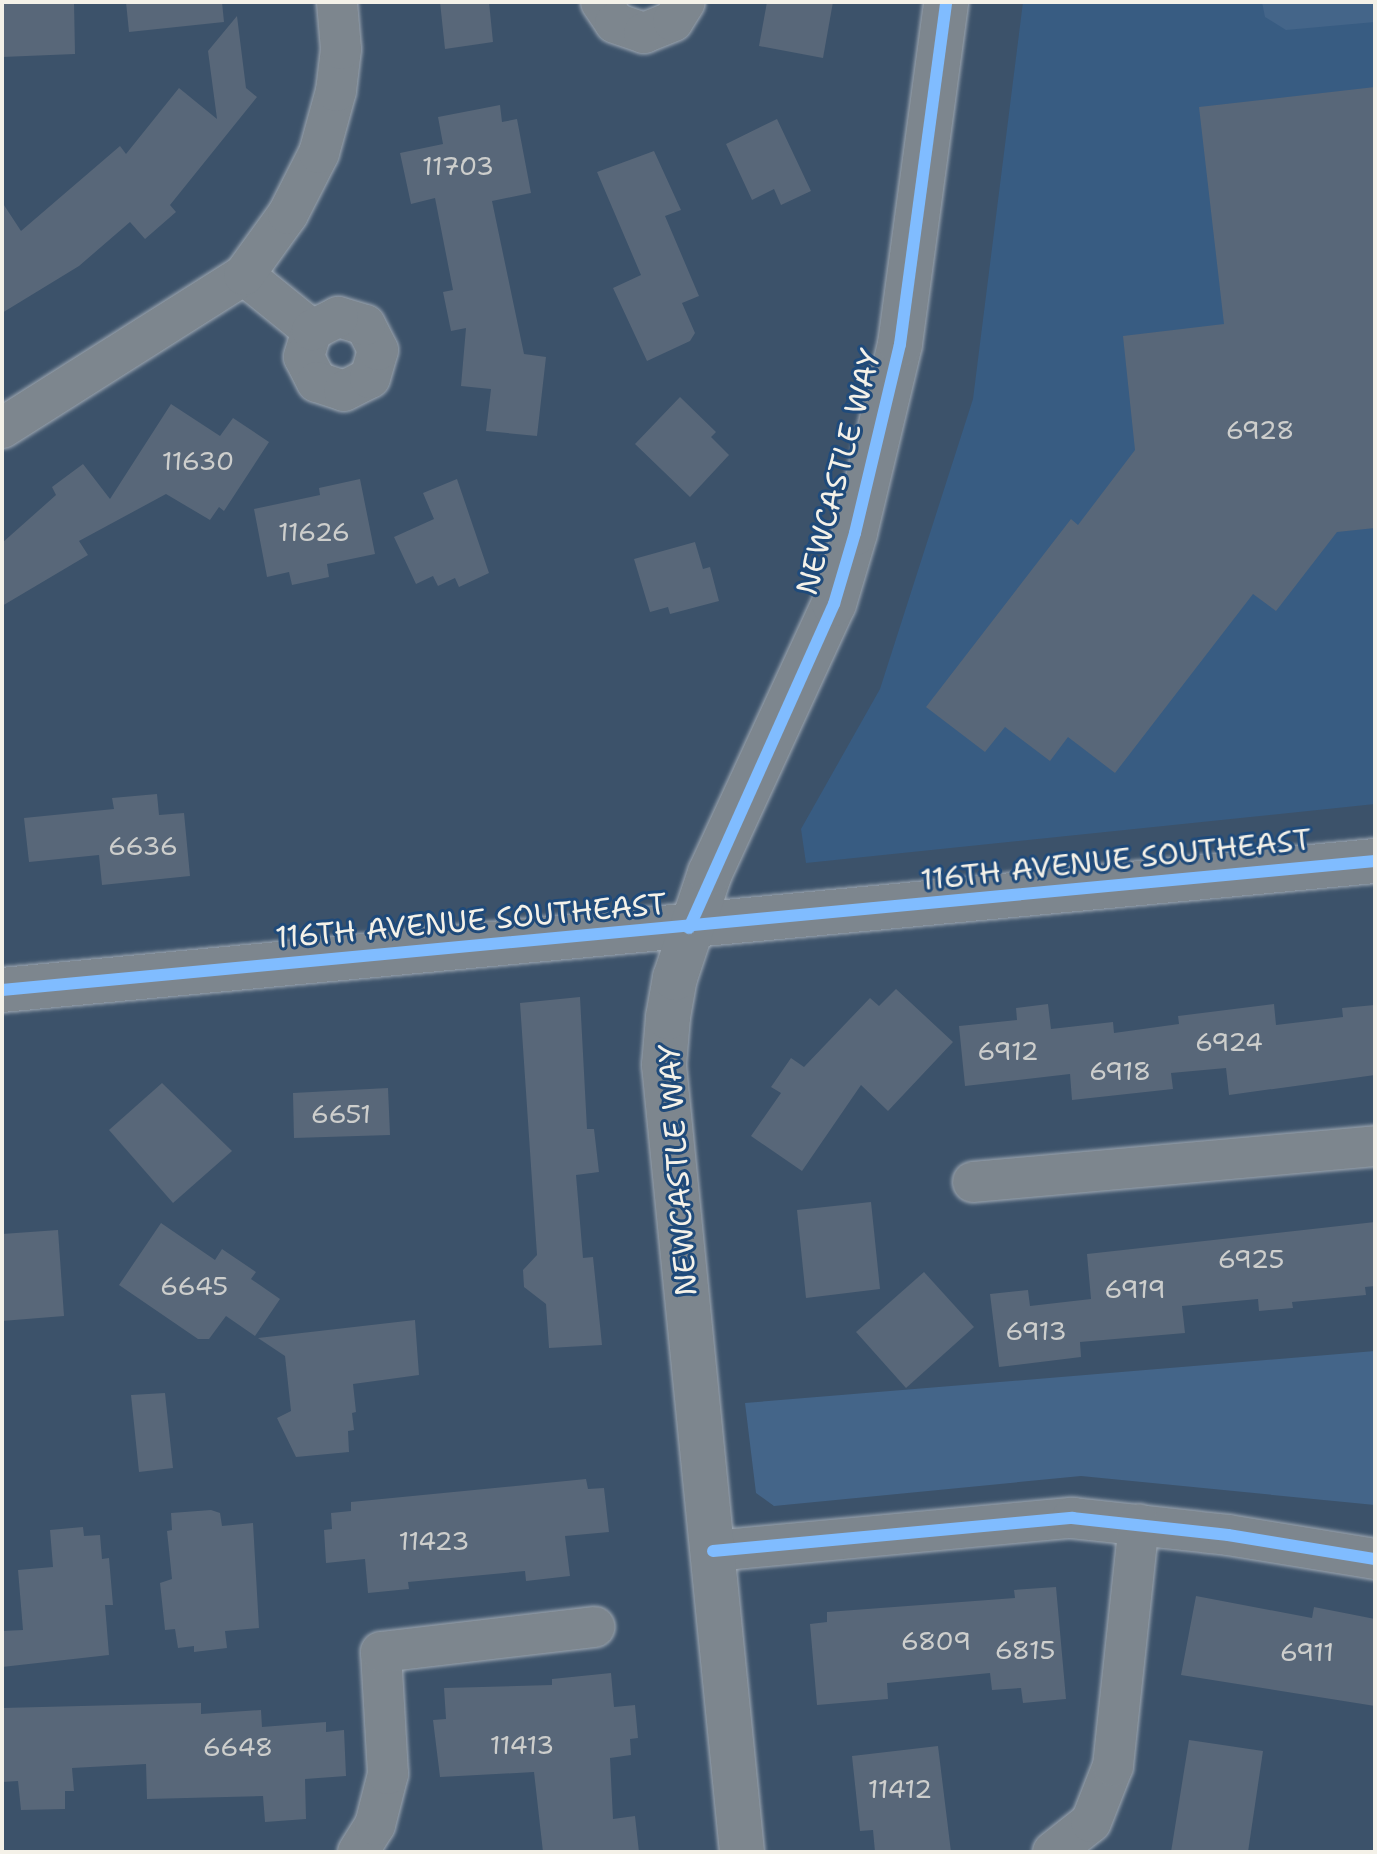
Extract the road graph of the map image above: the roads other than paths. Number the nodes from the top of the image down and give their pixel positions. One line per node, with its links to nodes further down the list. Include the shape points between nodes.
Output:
1 (337, 2): 5 (street, via 341,49 336,91 319,153 288,214)
2 (601, 2): 3 (street, via 615,23 648,42 673,21)
3 (685, 2)
4 (946, 2): 9 (main road, NEWCASTLE WAY, via 900,344 855,533 834,604)
5 (244, 275): 6 (street); 7 (street)
6 (312, 330)
7 (2, 428)
8 (1375, 861): 9 (main road, 116TH AVENUE SOUTHEAST)
9 (689, 928): 10 (main road, 116TH AVENUE SOUTHEAST); 14 (main road, NEWCASTLE WAY, via 673,988 664,1065)
10 (2, 990)
11 (1375, 1146): 12 (street)
12 (973, 1182)
13 (1139, 1524): 14 (street, via 1026,1518); 15 (street); 19 (street, via 1113,1766 1091,1822)
14 (713, 1551): 18 (main road, NEWCASTLE WAY)
15 (1375, 1559)
16 (595, 1627): 17 (street, via 381,1652 388,1774 375,1825)
17 (358, 1852)
18 (742, 1852)
19 (1053, 1852)

